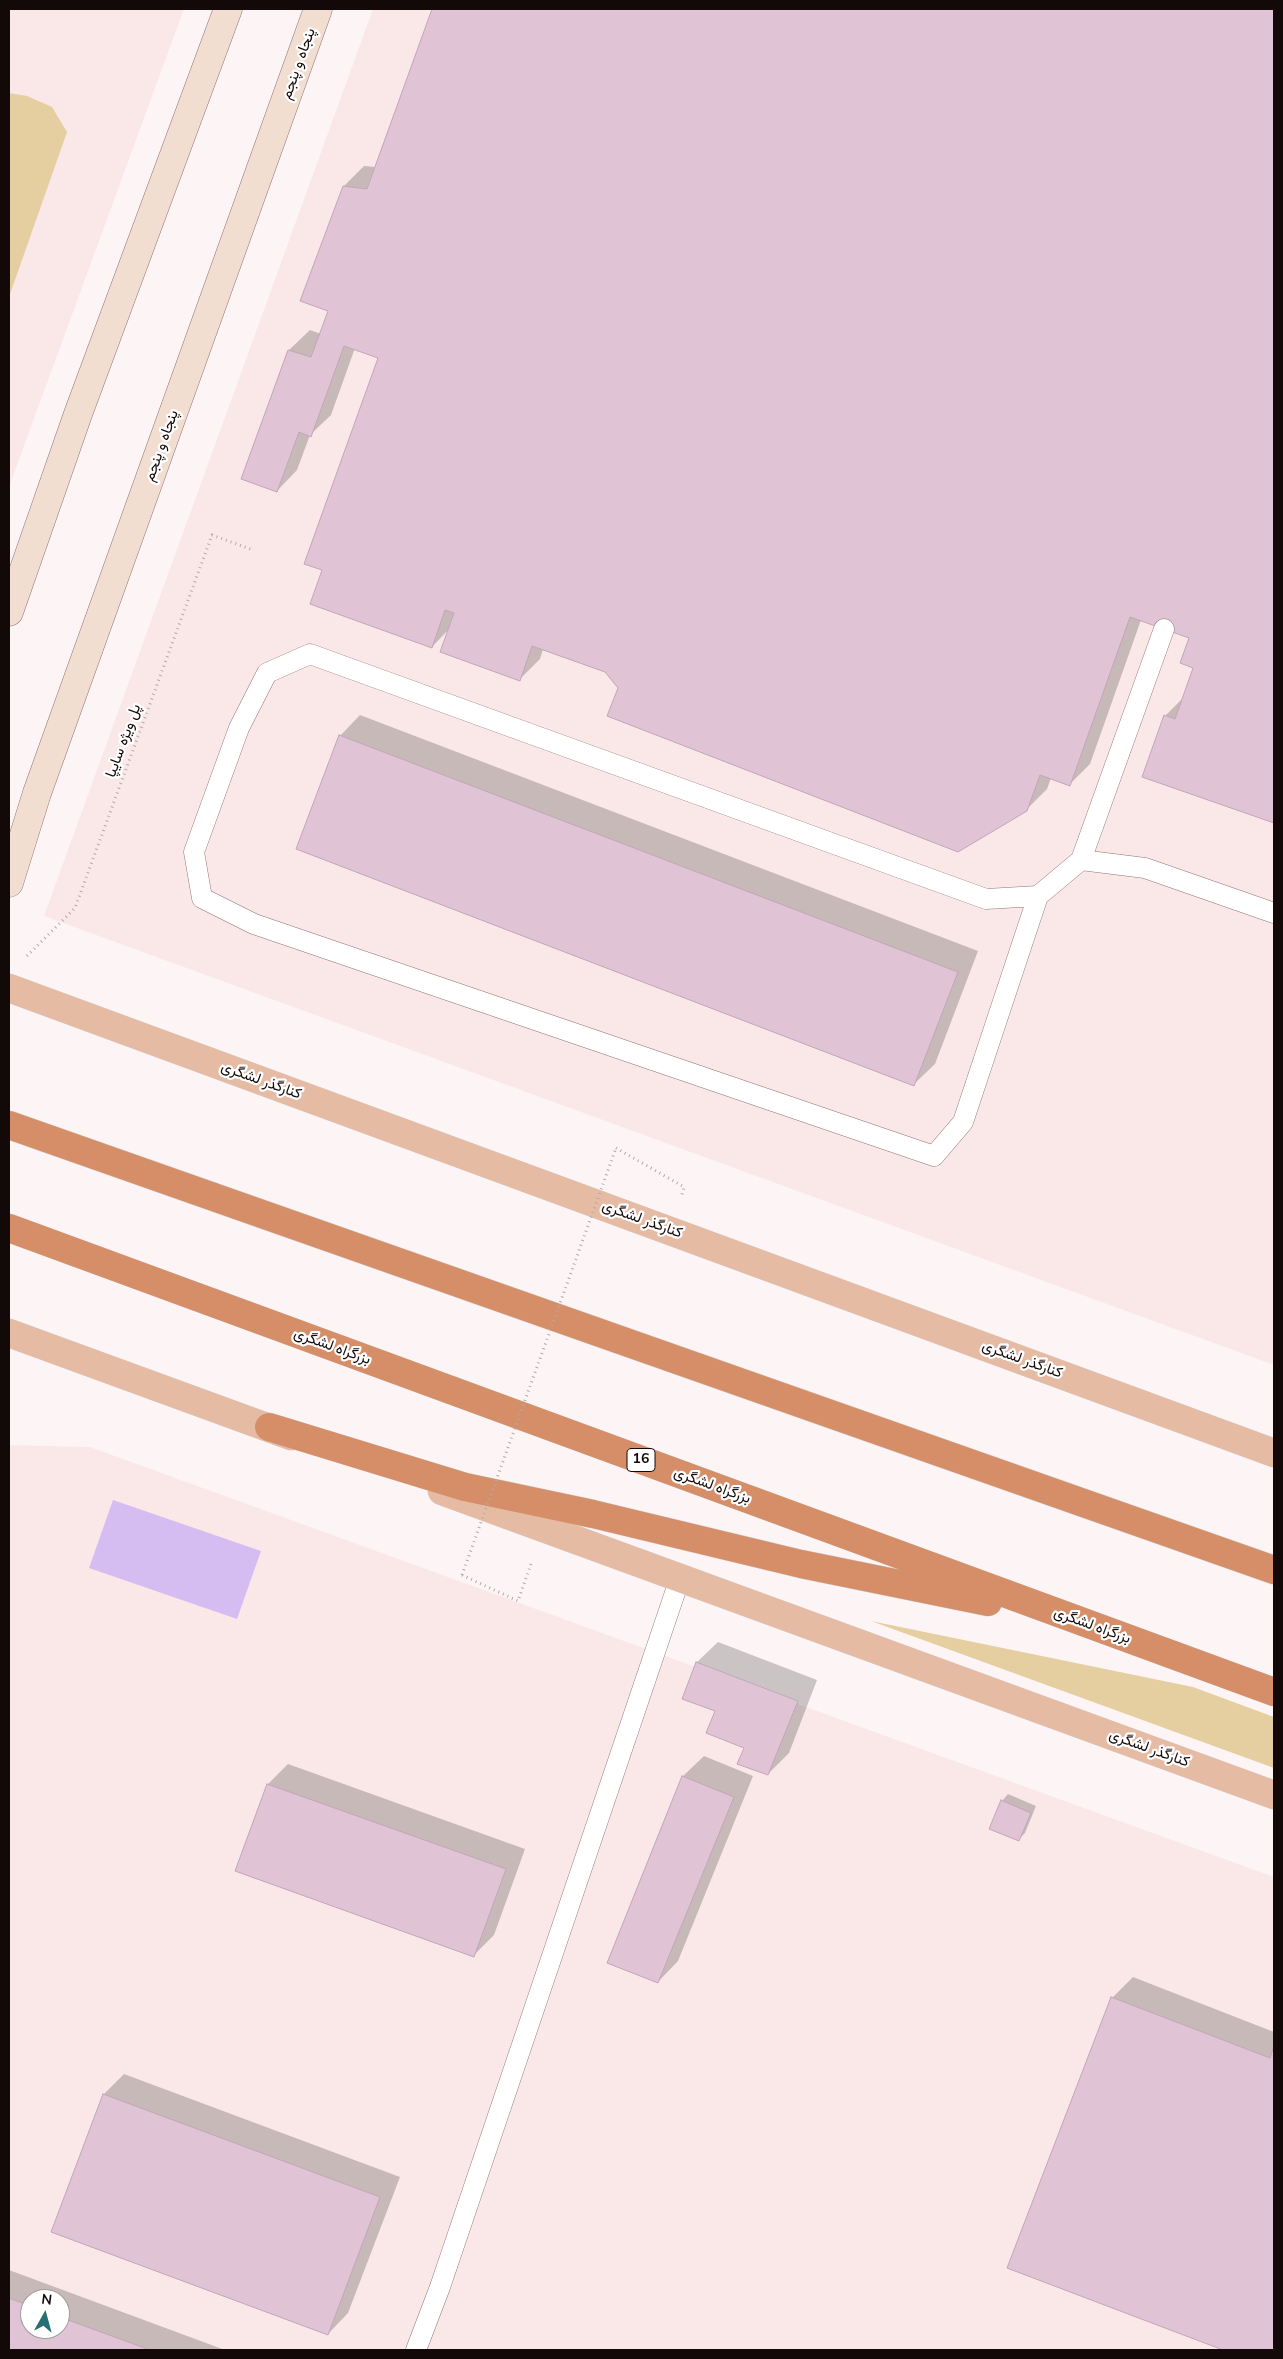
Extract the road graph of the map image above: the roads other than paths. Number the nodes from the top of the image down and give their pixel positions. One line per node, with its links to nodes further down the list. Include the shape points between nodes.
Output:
1 (228, 9): 3 (main road, via 78,414)
2 (318, 9): 5 (main road, پنجاه و پنجم, via 37,793)
3 (9, 612)
4 (1164, 629): 6 (lane)
5 (15, 846): 7 (main road, پنجاه و پنجم)
6 (1081, 860): 8 (lane); 9 (lane, via 1145,868)
7 (9, 883)
8 (1038, 896): 8 (lane, via 986,898 310,654 267,673 240,728 194,852 202,898 254,924 934,1156 963,1122)
9 (1274, 913)
10 (9, 988): 15 (main road, کنارگذر لشگری)
11 (9, 1125): 16 (highway)
12 (9, 1228): 18 (highway, بزرگراه لشگری / 16)
13 (9, 1332): 14 (main road, کنارگذر لشگری)
14 (269, 1427): 17 (main road, کنارگذر لشگری); 18 (highway, via 465,1487 801,1564)
15 (1274, 1453)
16 (1274, 1570)
17 (680, 1578): 20 (main road, کنارگذر لشگری); 21 (lane)
18 (1074, 1619): 19 (highway, بزرگراه لشگری / 16)
19 (1274, 1692)
20 (1274, 1795)
21 (416, 2350)

